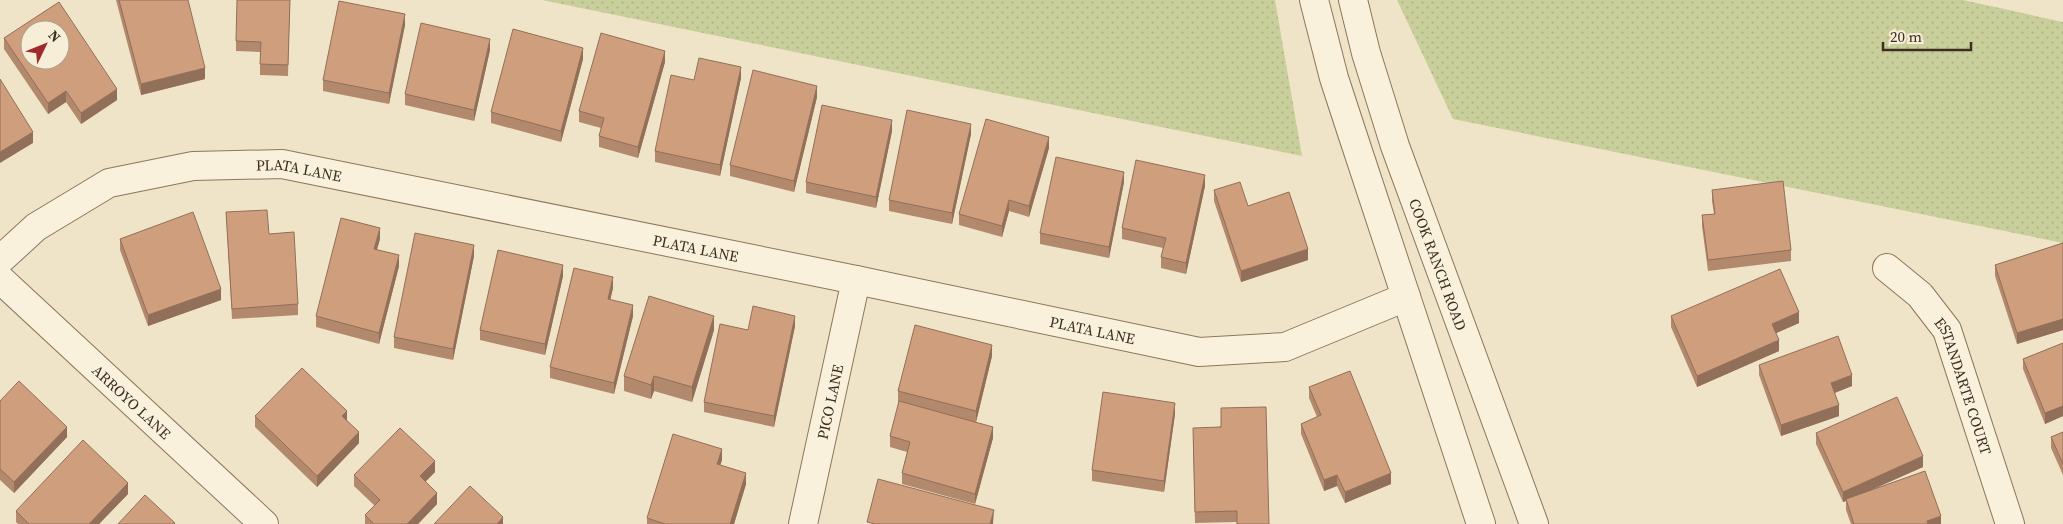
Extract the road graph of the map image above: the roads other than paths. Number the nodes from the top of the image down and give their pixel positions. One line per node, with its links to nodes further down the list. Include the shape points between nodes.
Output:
1 (1314, 0): 7 (street, via 1334,78)
2 (1353, 0): 11 (street, COOK RANCH ROAD, via 1366,53 1404,171)
3 (0, 260): 6 (street, PLATA LANE, via 36,227 109,182 193,166 282,164)
4 (1887, 268): 12 (street, ESTANDARTE COURT, via 1920,295 1946,330)
5 (0, 278): 8 (street, ARROYO LANE)
6 (856, 280): 7 (street, PLATA LANE, via 1199,352 1285,347); 9 (street, PICO LANE)
7 (1406, 297): 10 (street)
8 (264, 524)
9 (804, 524)
10 (1482, 524)
11 (1534, 524)
12 (2010, 524)

